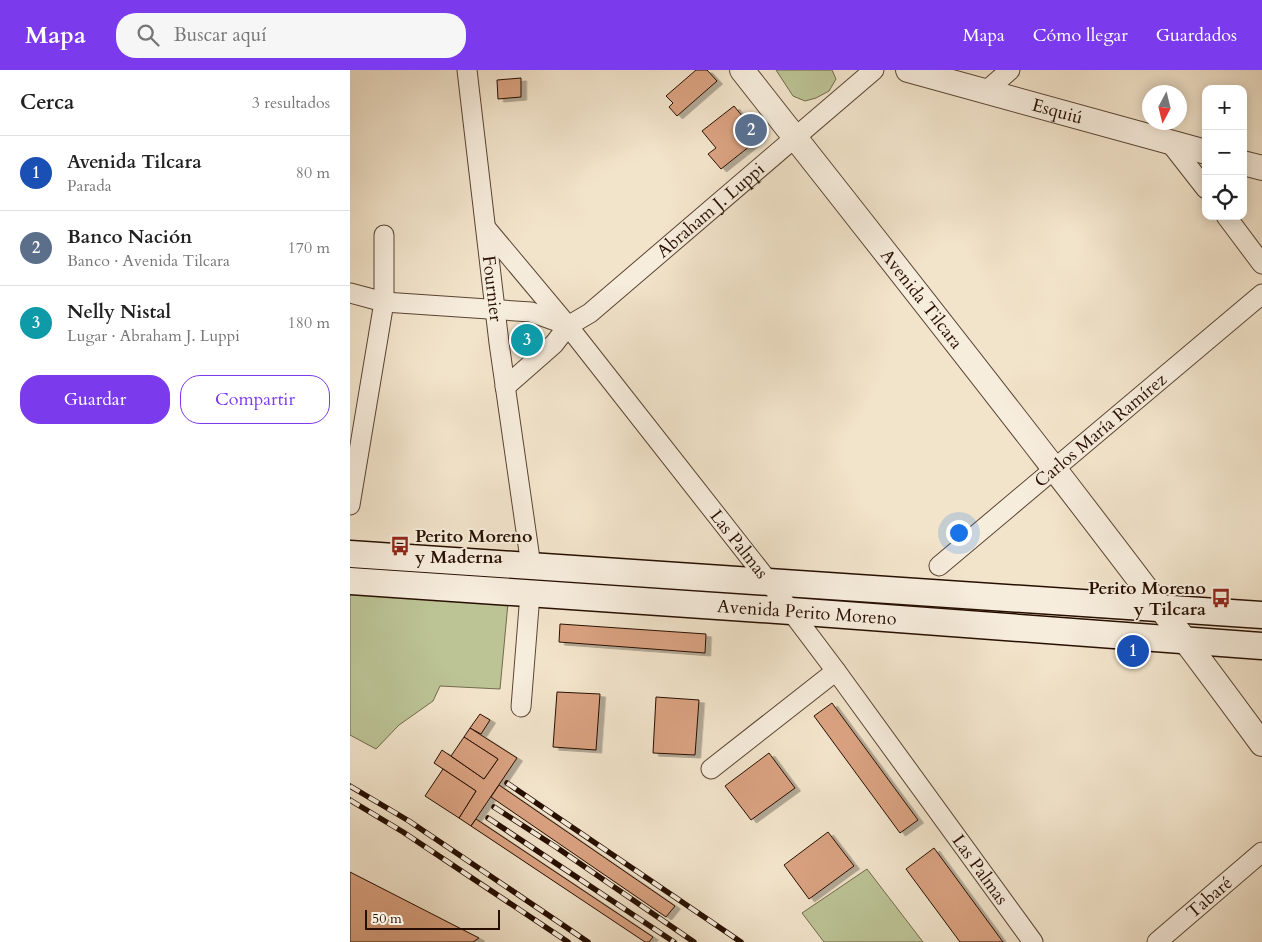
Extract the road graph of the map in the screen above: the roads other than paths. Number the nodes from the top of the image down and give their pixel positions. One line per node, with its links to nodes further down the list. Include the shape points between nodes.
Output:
1 (468, 70): 16 (street, Fournier)
2 (742, 70): 8 (street, Avenida Tilcara)
3 (766, 70): 8 (street)
4 (874, 70): 9 (street, Abraham J. Luppi)
5 (908, 70): 7 (street, Esquiú)
6 (1010, 70): 7 (street)
7 (985, 92): 10 (street, Esquiú)
8 (760, 94): 9 (street, Avenida Tilcara)
9 (795, 138): 23 (street, Abraham J. Luppi, via 590,314); 25 (street, Avenida Tilcara)
10 (1170, 143): 11 (street, Esquiú); 14 (street)
11 (1202, 151)
12 (1247, 163): 13 (street)
13 (1262, 168)
14 (1202, 184)
15 (1229, 220): 18 (street)
16 (486, 228): 22 (street, Fournier); 23 (street, Las Palmas)
17 (384, 235): 21 (street)
18 (1262, 264)
19 (350, 293): 21 (street)
20 (1262, 294): 25 (street, Carlos María Ramírez)
21 (384, 302): 22 (street); 26 (street)
22 (495, 310): 23 (street, via 531,312); 24 (street, Fournier)
23 (568, 326): 24 (street, Abraham J. Luppi, via 554,344); 31 (street, Las Palmas)
24 (505, 387): 28 (street, Fournier)
25 (1055, 468): 29 (street, Carlos María Ramírez); 33 (street, Avenida Tilcara)
26 (350, 505)
27 (350, 554): 28 (main road, Avenida Perito Moreno)
28 (531, 566): 31 (main road, Avenida Perito Moreno)
29 (939, 566)
30 (350, 582): 32 (main road, Avenida Perito Moreno)
31 (769, 582): 33 (main road, Avenida Perito Moreno); 34 (street, Las Palmas)
32 (530, 594): 34 (main road, Avenida Perito Moreno); 39 (street)
33 (1160, 608): 35 (main road, Avenida Perito Moreno); 36 (street, Avenida Tilcara)
34 (791, 611): 36 (main road, Avenida Perito Moreno); 38 (street, Las Palmas)
35 (1262, 615)
36 (1186, 640): 37 (main road, Avenida Perito Moreno); 40 (street, Avenida Tilcara)
37 (1262, 646)
38 (836, 671): 41 (street); 43 (street, Las Palmas)
39 (521, 707)
40 (1262, 744)
41 (711, 770)
42 (1262, 852): 44 (street, Tabaré)
43 (1033, 942)
44 (1157, 942)

